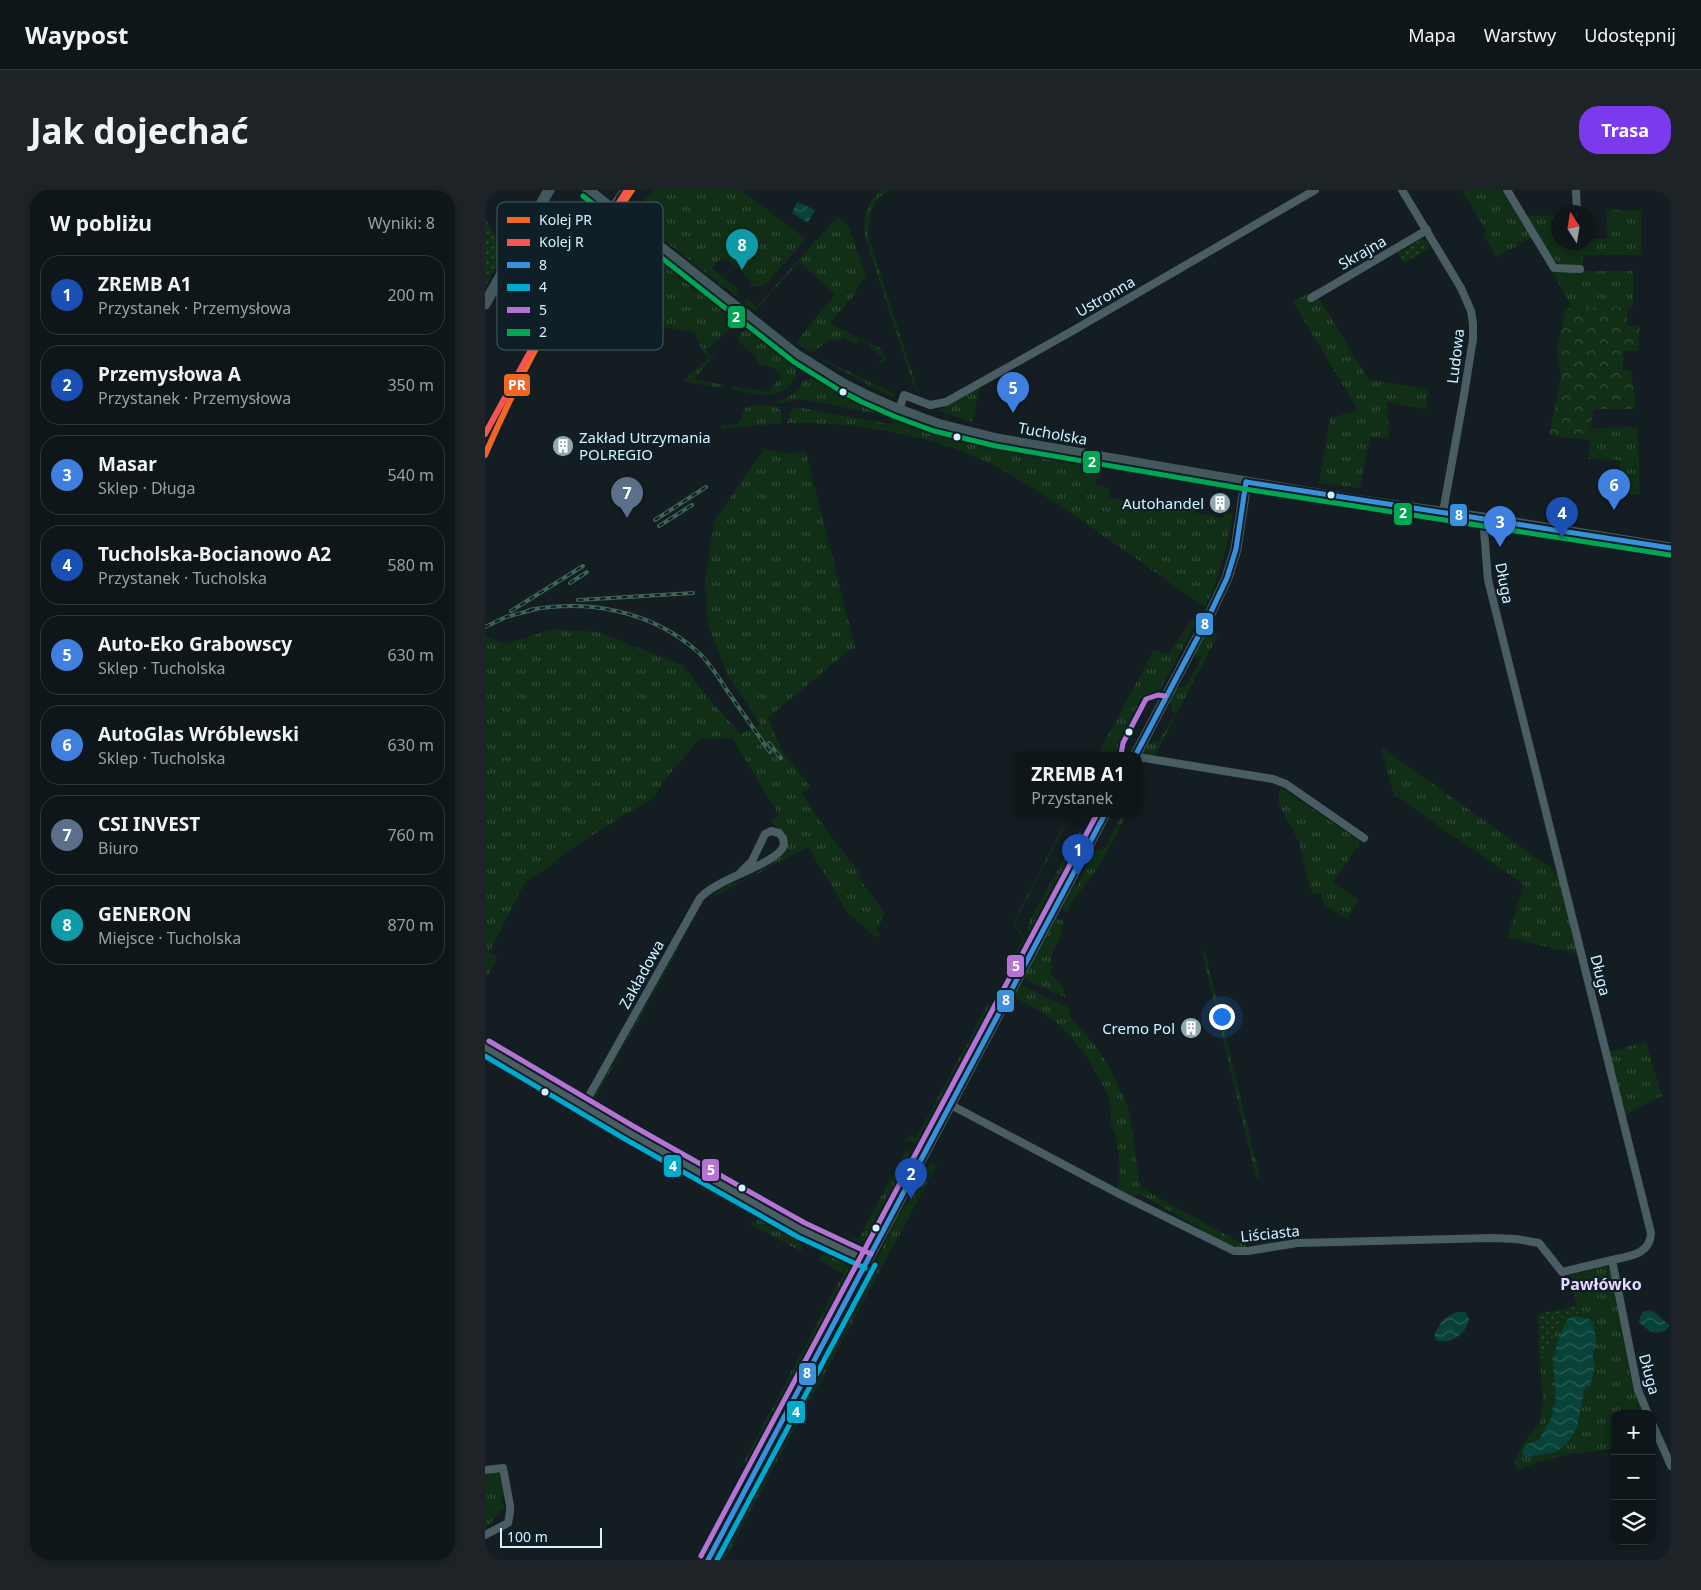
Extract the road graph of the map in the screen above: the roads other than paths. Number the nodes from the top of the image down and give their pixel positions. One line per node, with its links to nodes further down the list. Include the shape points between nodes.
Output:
1 (549, 190): 7 (street)
2 (588, 190): 8 (street, Tucholska)
3 (1315, 190): 16 (street, Ustronna, via 946,402 930,405 904,395)
4 (1402, 190): 10 (street, Ludowa)
5 (1507, 190): 12 (street, via 1554,268)
6 (1576, 190): 9 (street)
7 (542, 202)
8 (603, 202)
9 (1577, 205)
10 (1427, 230): 14 (street, Skrajna); 18 (street, Ludowa, via 1461,288 1473,323 1473,339)
11 (663, 249): 16 (street, Tucholska, via 798,356 843,384)
12 (1580, 269)
13 (497, 283): 15 (street)
14 (1311, 298)
15 (485, 304)
16 (899, 410): 17 (street, Tucholska, via 977,435)
17 (1246, 482): 18 (street, Tucholska); 21 (street, via 1236,549 1227,578)
18 (1443, 512): 19 (street, Tucholska)
19 (1483, 518): 20 (street, Tucholska); 29 (street, Długa, via 1488,580 1651,1234 1646,1249)
20 (1671, 548)
21 (1138, 752)
22 (1142, 757): 24 (street, via 1287,784)
23 (1103, 817): 28 (street)
24 (1364, 838)
25 (740, 873): 25 (street, Zakładowa, via 781,851 784,844 780,834 774,831 766,833 752,861); 27 (street, Zakładowa, via 700,898)
26 (485, 1048): 27 (street)
27 (584, 1105): 30 (street, via 802,1230)
28 (951, 1105): 29 (street, Liściasta, via 1123,1196 1234,1250 1297,1243 1491,1238 1539,1243 1562,1272); 30 (street)
29 (1612, 1260): 31 (street, Długa, via 1638,1390)
30 (868, 1261): 36 (street)
31 (1646, 1410)
32 (1656, 1432): 33 (street)
33 (1671, 1466)
34 (485, 1470): 35 (street, via 503,1468 510,1506 508,1523)
35 (485, 1535)
36 (708, 1560)

